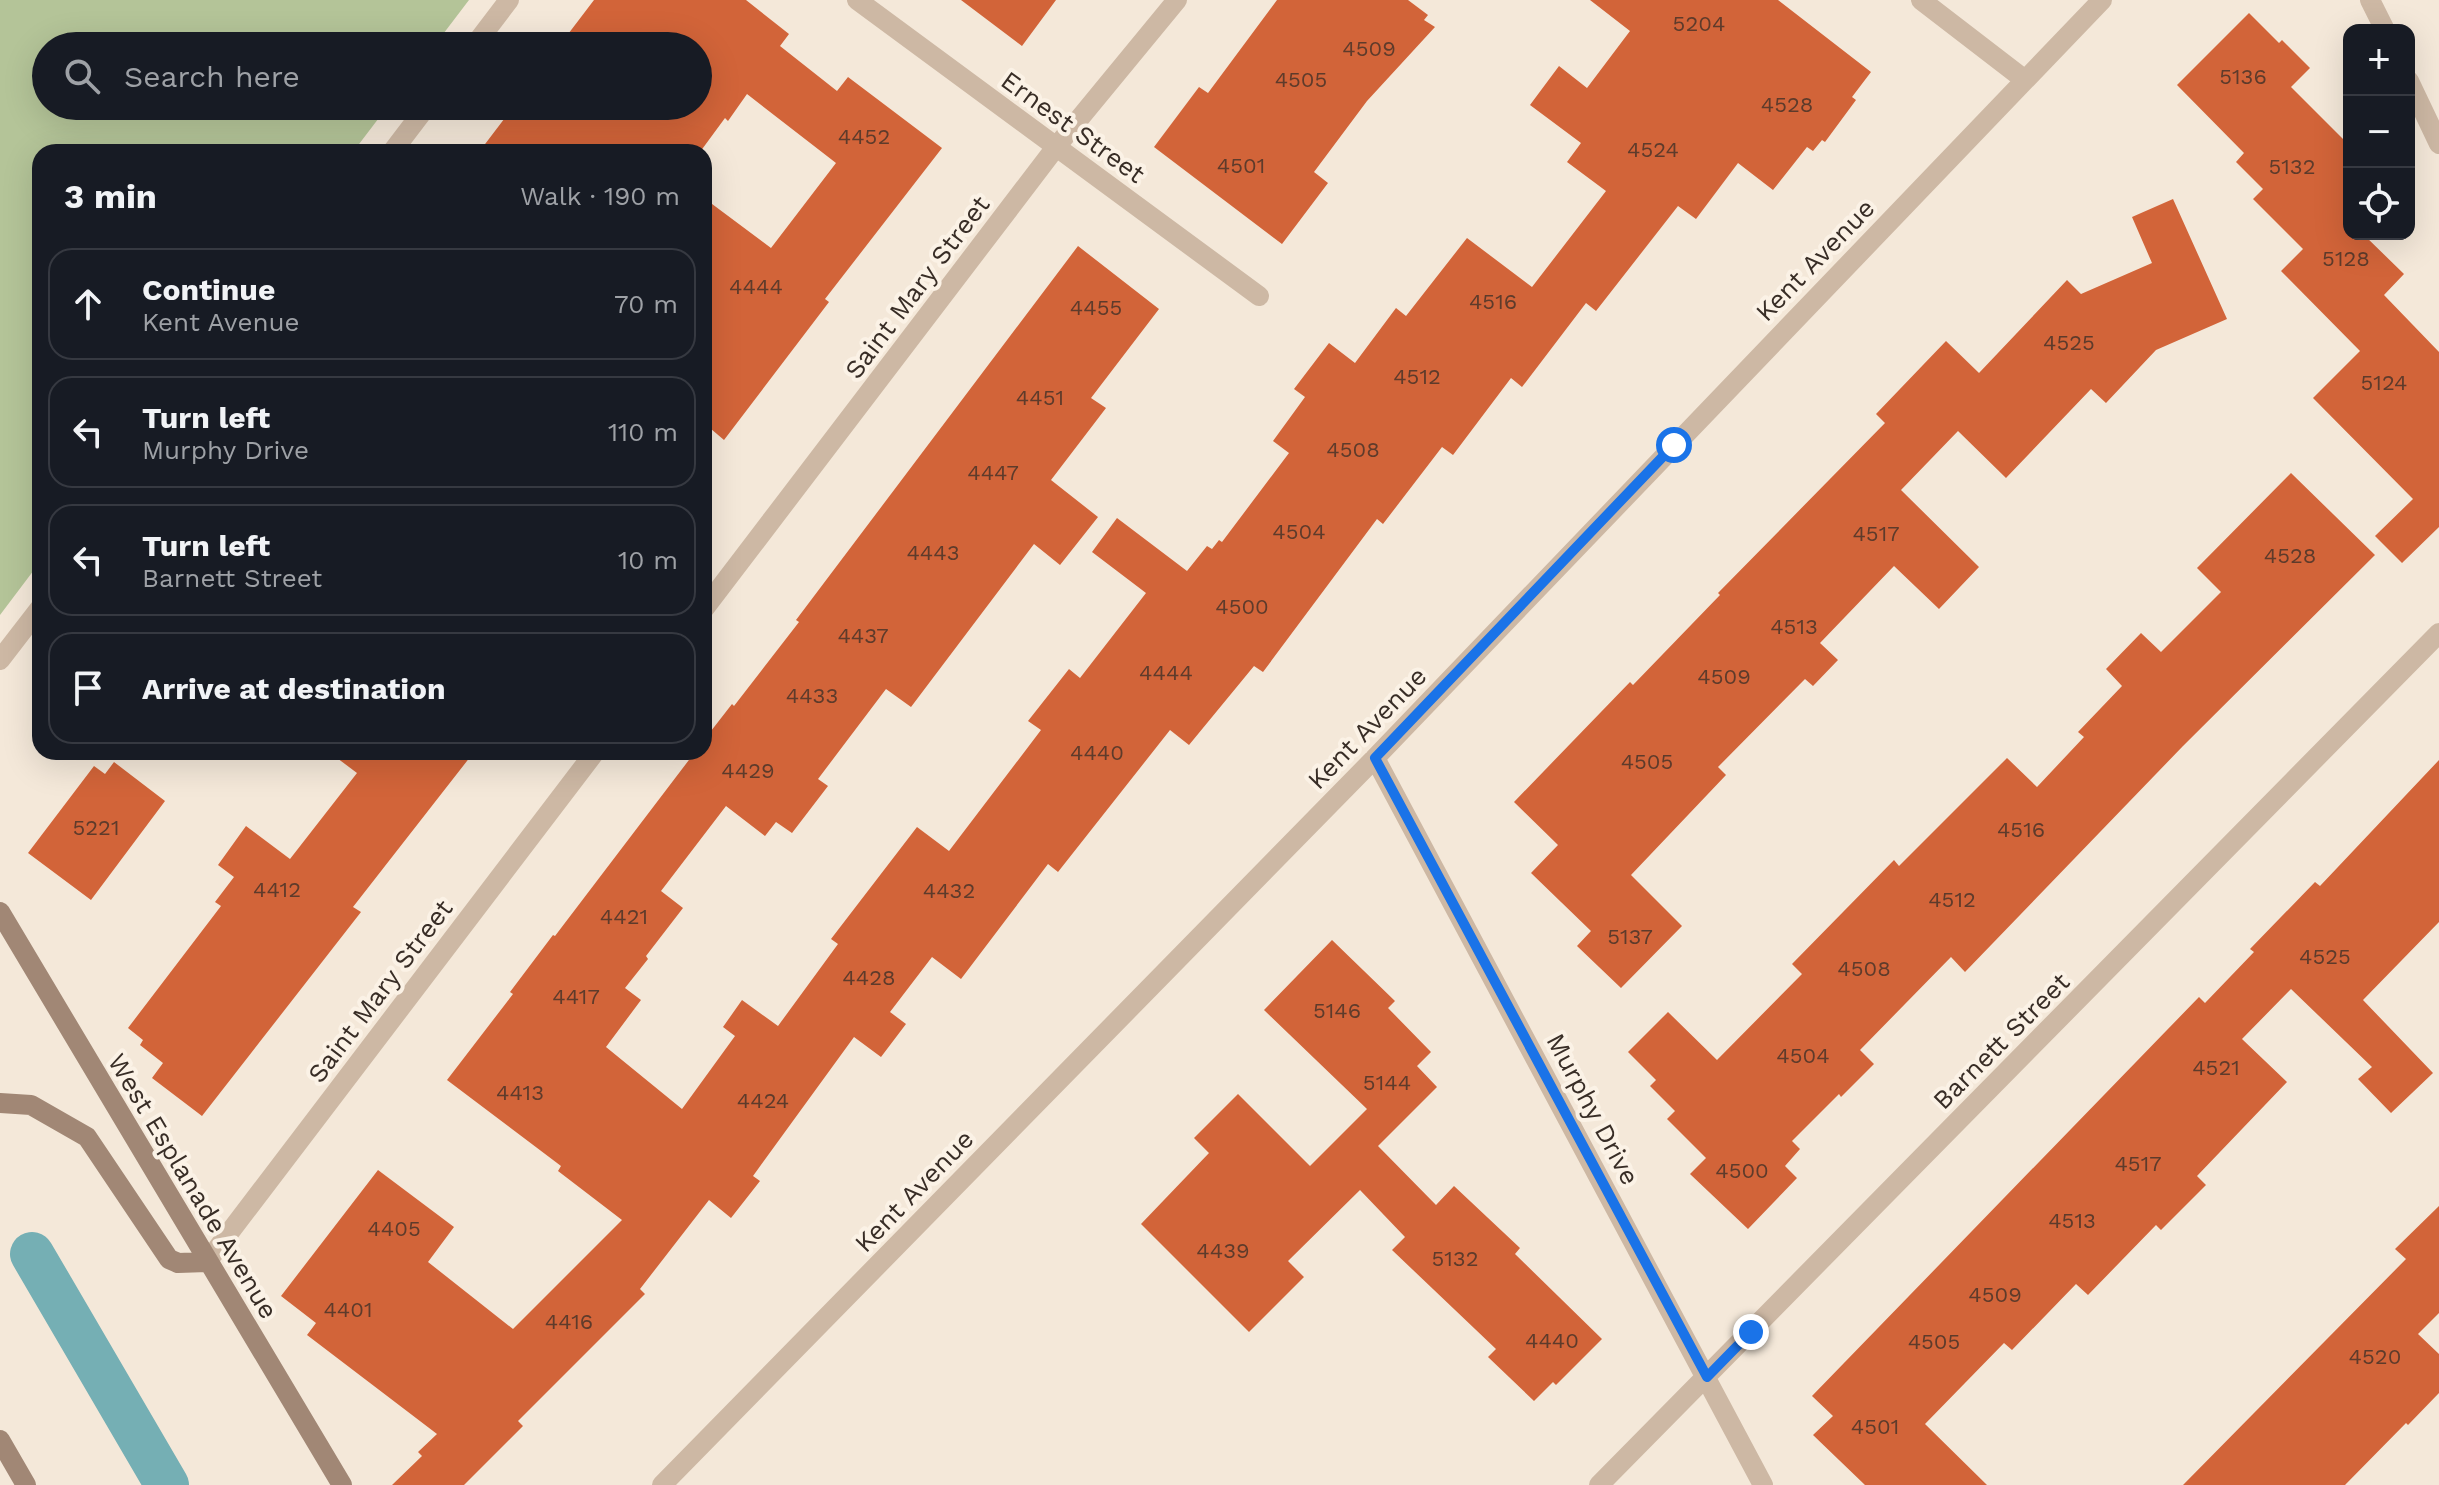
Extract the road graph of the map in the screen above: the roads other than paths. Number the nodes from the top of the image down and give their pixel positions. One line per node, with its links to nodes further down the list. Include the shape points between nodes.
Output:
1 (509, 0): 8 (street)
2 (857, 0): 14 (street, Ernest Street)
3 (1177, 0): 14 (street, Saint Mary Street)
4 (1921, 0): 9 (street)
5 (2102, 0): 9 (street, Kent Avenue)
6 (2370, 0): 7 (street)
7 (2382, 24)
8 (485, 32)
9 (2025, 80): 20 (street, Kent Avenue)
10 (2415, 94): 13 (street)
11 (416, 120): 12 (street)
12 (398, 144)
13 (2439, 144)
14 (1056, 147): 15 (street, Ernest Street); 16 (street, Saint Mary Street)
15 (1259, 296)
16 (712, 598)
17 (32, 618): 19 (street)
18 (2439, 633): 25 (street, Barnett Street)
19 (0, 660)
20 (1375, 758): 25 (street, Murphy Drive); 29 (street, Kent Avenue)
21 (589, 760): 24 (street, Saint Mary Street)
22 (0, 912): 24 (main road, West Esplanade Avenue)
23 (0, 1103): 24 (main road, via 31,1105 87,1137 169,1259)
24 (207, 1262): 28 (main road, West Esplanade Avenue)
25 (1707, 1377): 30 (street, Barnett Street); 31 (street, Murphy Drive)
26 (0, 1440): 27 (main road)
27 (26, 1485)
28 (342, 1485)
29 (662, 1485)
30 (1599, 1485)
31 (1763, 1485)

